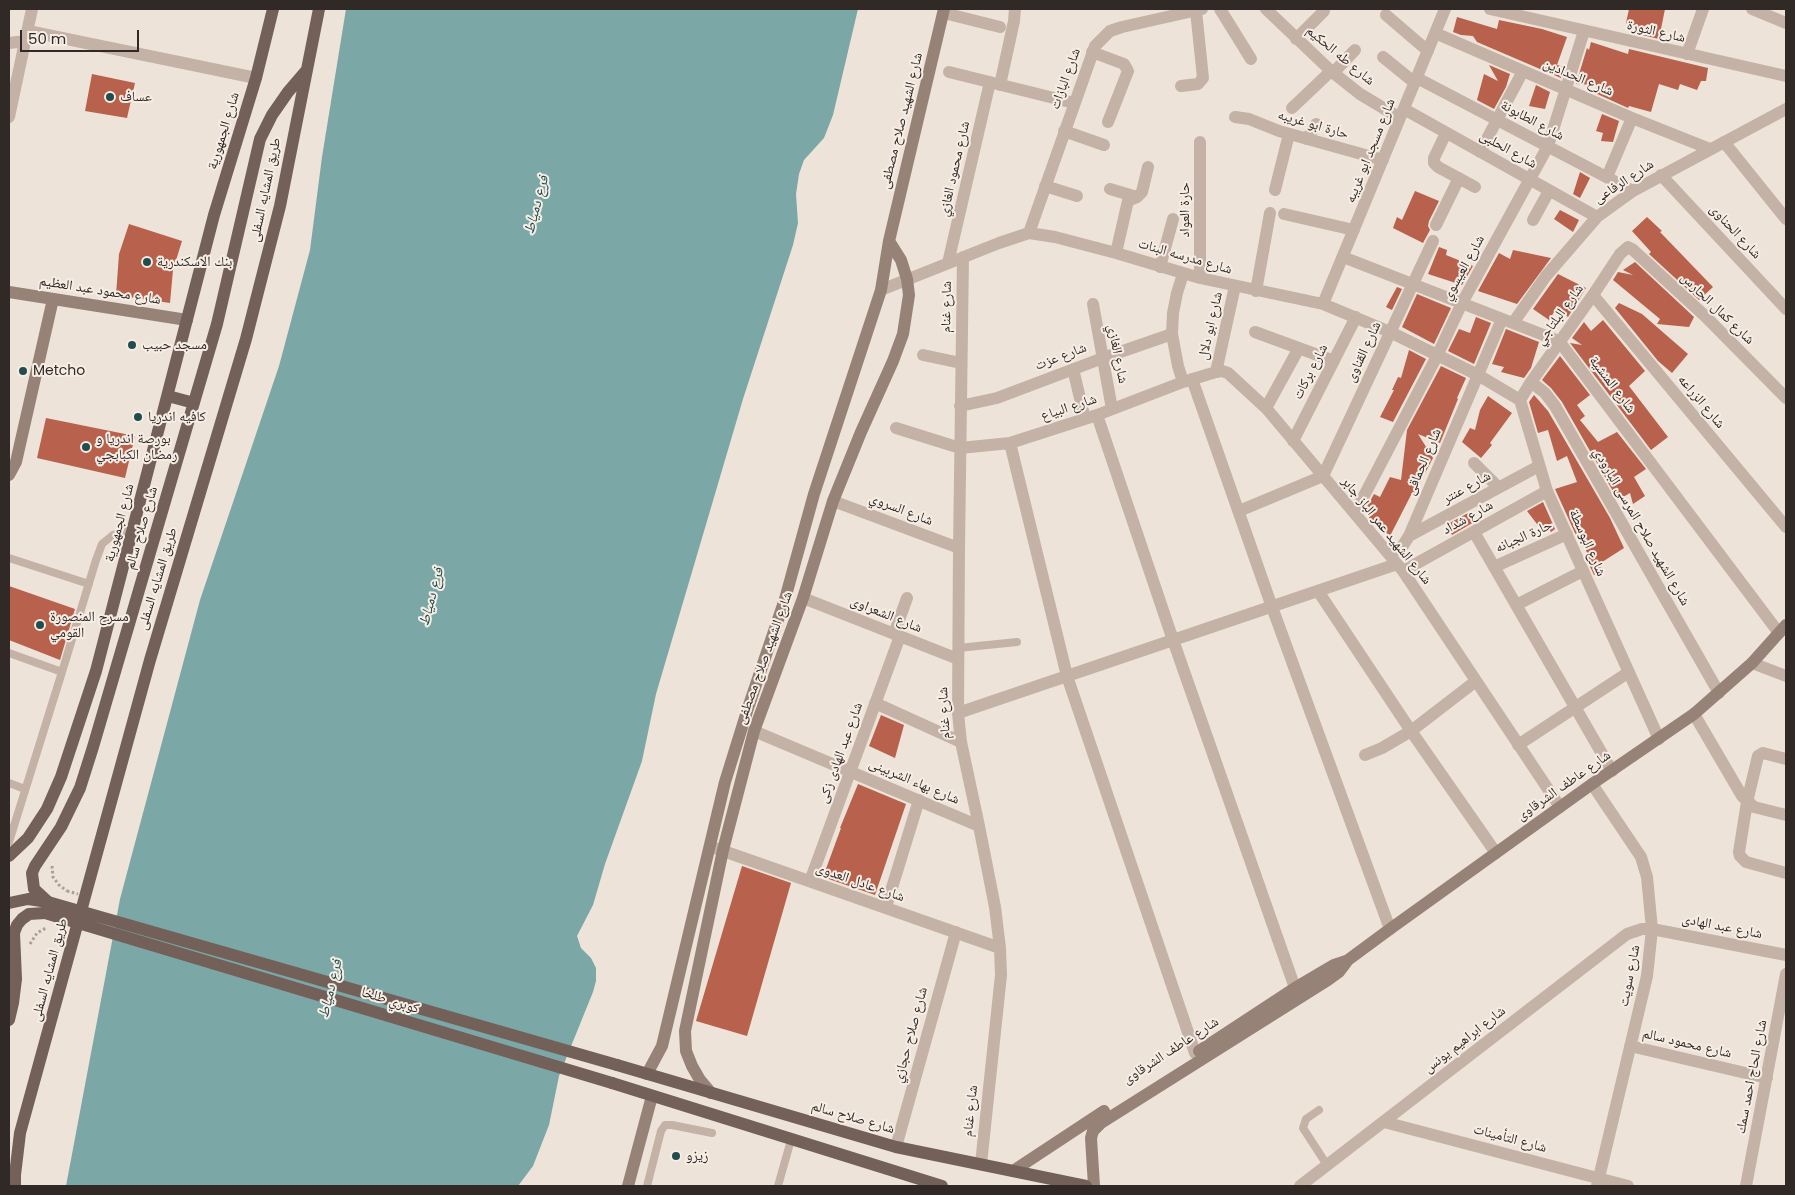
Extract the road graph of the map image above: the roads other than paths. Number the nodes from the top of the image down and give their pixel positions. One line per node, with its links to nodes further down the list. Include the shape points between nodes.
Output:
1 (32, 9): 20 (street)
2 (273, 9): 34 (main road, شارع الجمهورية)
3 (319, 9): 29 (main road, طريق المشايه السفلى)
4 (1015, 9): 36 (street, شارع محمود الغازي)
5 (1220, 9): 28 (street)
6 (1266, 9): 21 (street, شارع طه الحكيم)
7 (1445, 9): 19 (street, شارع مسجد ابو غريبه)
8 (1490, 9): 14 (street, شارع الثورة)
9 (1703, 9): 26 (street)
10 (1752, 9): 16 (street)
11 (1199, 10): 25 (street, شارع البازات, via 1122,27 1110,32); 37 (street, via 1203,78 1198,84)
12 (944, 11): 17 (street); 82 (main road, شارع الشهيد صلاح مصطفى)
13 (1324, 11): 21 (street)
14 (1512, 11): 18 (street, شارع الثورة)
15 (1386, 15): 24 (street)
16 (1786, 23)
17 (1000, 27)
18 (1584, 31): 26 (street, شارع الثورة); 38 (street, شارع العيسوي)
19 (1435, 33): 24 (street, شارع مسجد ابو غريبه); 30 (street, شارع الحدادين)
20 (27, 36): 22 (street); 34 (street); 43 (street)
21 (1296, 39): 32 (street, شارع طه الحكيم)
22 (9, 43)
23 (1355, 50): 32 (street)
24 (1428, 51): 35 (street, شارع مسجد ابو غريبه)
25 (1092, 52): 39 (street, شارع البازات); 47 (street, via 1124,64 1128,71)
26 (1687, 54): 33 (street, شارع الثورة)
27 (1383, 57): 35 (street, شارع الطابونة)
28 (1251, 59)
29 (306, 71): 125 (main road, شارع صلاح سالم, via 272,115 260,139 220,314); 230 (main road, طريق المشايه السفلى, via 280,206 246,339 150,660 20,1133)
30 (1524, 71): 38 (street, شارع الحدادين); 46 (street)
31 (949, 72): 36 (street)
32 (1332, 72): 40 (street); 41 (street, شارع طه الحكيم, via 1374,103)
33 (1786, 76)
34 (256, 78): 105 (main road, شارع الجمهورية, via 214,215)
35 (1416, 80): 41 (street, شارع مسجد ابو غريبه); 46 (street, شارع الطابونة)
36 (995, 83): 39 (street); 88 (street, شارع محمود الغازي)
37 (1181, 86)
38 (1567, 90): 45 (street, شارع الحدادين); 56 (street, شارع العيسوي)
39 (1074, 103): 49 (street, شارع البازات)
40 (1292, 108)
41 (1402, 114): 50 (street, شارع الحلبى); 59 (street, شارع مسجد ابو غريبه)
42 (1784, 115): 54 (street, شارع الرفاعى)
43 (9, 116)
44 (1234, 117): 51 (street, حارة ابو غريبه)
45 (1632, 118): 57 (street, شارع الحدادين); 62 (street)
46 (1497, 120): 56 (street, شارع الطابونة); 58 (street)
47 (1108, 122)
48 (1316, 124): 52 (street)
49 (1064, 131): 55 (street); 65 (street, شارع البازات)
50 (1446, 133): 58 (street, شارع الحلبى); 63 (street, via 1434,163)
51 (1289, 134): 52 (street, حارة ابو غريبه); 68 (street)
52 (1307, 139): 59 (street, حارة ابو غريبه)
53 (1200, 142): 91 (street, حارة العواد)
54 (1724, 142): 57 (street, شارع الرفاعى); 77 (street)
55 (1104, 145)
56 (1548, 146): 62 (street, شارع الطابونة); 64 (street, شارع العيسوي)
57 (1710, 149): 61 (street, شارع الرفاعى)
58 (1480, 152): 64 (street, شارع الحلبى)
59 (1383, 160): 80 (street, شارع مسجد ابو غريبه)
60 (1148, 167): 72 (street, via 1142,192)
61 (1661, 175): 70 (street, شارع الرفاعى); 103 (street, شارع الحناوى)
62 (1607, 177): 70 (street, شارع الطابونة)
63 (1459, 178): 66 (street); 79 (street)
64 (1530, 180): 69 (street, شارع الحلبى); 100 (street, شارع العيسوي)
65 (1045, 186): 71 (street); 81 (street, شارع البازات)
66 (1475, 187)
67 (1110, 188): 72 (street)
68 (1275, 190)
69 (1550, 191): 75 (street, شارع الحلبى); 78 (street)
70 (1633, 191): 75 (street, شارع الرفاعى)
71 (1077, 196)
72 (1137, 197): 85 (street, via 1128,201)
73 (1270, 213): 96 (street)
74 (1284, 214): 80 (street)
75 (1597, 217): 106 (street, شارع الرفاعى)
76 (1173, 219): 89 (street)
77 (1786, 219)
78 (1534, 220)
79 (1436, 224)
80 (1354, 230): 87 (street, شارع مسجد ابو غريبه)
81 (1029, 233): 85 (street, شارع مدرسه البنات); 86 (street, شارع مدرسه البنات)
82 (889, 241): 92 (main road, شارع الشهيد صلاح مصطفى); 95 (main road, شارع الشهيد صلاح مصطفى)
83 (1433, 241): 93 (street, شارع القناوى)
84 (1624, 248): 98 (street, شارع البلتاجي); 123 (street, شارع كمال الحارس, via 1632,249 1705,316)
85 (1116, 253): 89 (street, شارع مدرسه البنات)
86 (963, 257): 88 (street, شارع مدرسه البنات); 116 (street, شارع غنام)
87 (1343, 258): 93 (street); 102 (street, شارع مسجد ابو غريبه)
88 (948, 263): 92 (street, شارع مدرسه البنات)
89 (1160, 267): 90 (street, شارع مدرسه البنات)
90 (1183, 274): 91 (street, شارع مدرسه البنات); 109 (street, via 1173,313)
91 (1200, 278): 94 (street, شارع مدرسه البنات)
92 (908, 279): 95 (street, شارع مدرسه البنات); 141 (main road, شارع الشهيد صلاح مصطفى, via 909,295 902,334 893,361)
93 (1412, 284): 100 (street); 108 (street, شارع القناوى)
94 (1235, 286): 96 (street, شارع مدرسه البنات); 118 (street, شارع ابو دلال)
95 (881, 290): 195 (main road, شارع الشهيد صلاح مصطفى, via 725,782)
96 (1256, 291): 102 (street, شارع مدرسه البنات)
97 (9, 292): 99 (main road, شارع محمود عبد العظيم)
98 (1593, 295): 110 (street, شارع البلتاجي); 144 (street, شارع الزراعه)
99 (53, 299): 105 (main road, شارع محمود عبد العظيم); 134 (main road)
100 (1462, 303): 106 (street); 113 (street, شارع العيسوي)
101 (1092, 304): 114 (street, شارع الغازي)
102 (1323, 304): 104 (street, شارع مدرسه البنات)
103 (1786, 309)
104 (1356, 317): 108 (street, شارع مدرسه البنات); 115 (street, شارع بركات)
105 (187, 320): 122 (main road, شارع الجمهورية)
106 (1508, 321): 110 (street); 119 (street, شارع الرفاعى)
107 (1255, 332): 111 (street)
108 (1390, 332): 113 (street, شارع مدرسه البنات); 138 (street, شارع القناوى)
109 (1172, 334): 114 (street, شارع عزت); 120 (street, via 1178,366)
110 (1559, 341): 121 (street, شارع البلتاجي); 160 (street, شارع المنشية)
111 (1299, 348): 115 (street); 127 (street)
112 (923, 355): 116 (street)
113 (1437, 356): 119 (street, شارع مدرسه البنات); 143 (street, شارع العيسوي)
114 (1103, 358): 117 (street, شارع عزت); 128 (street, شارع الغازي)
115 (1334, 361): 131 (street, شارع بركات)
116 (961, 363): 126 (street, شارع غنام)
117 (1073, 369): 126 (street, شارع عزت, via 997,398); 129 (street)
118 (1216, 372): 120 (street, شارع البياع); 127 (street, شارع الشهيد عمر الباز جابر, via 1228,373)
119 (1478, 375): 124 (street); 148 (street, شارع الحماقى)
120 (1188, 380): 128 (street, شارع البياع); 142 (street)
121 (1531, 382): 124 (street, شارع البلتاجي); 172 (street, شارع الشهيد صلاح المرسى البارودي, via 1555,406)
122 (168, 396): 125 (main road); 145 (main road, شارع الجمهورية)
123 (1786, 398)
124 (1520, 400): 136 (street, شارع البوسطة)
125 (194, 403): 202 (main road, شارع صلاح سالم, via 80,788 32,873 34,889)
126 (960, 406): 133 (street, شارع غنام)
127 (1266, 408): 131 (street, شارع الشهيد عمر الباز جابر)
128 (1112, 409): 129 (street, شارع البياع)
129 (1091, 417): 132 (street, شارع البياع); 162 (street)
130 (896, 428): 133 (street)
131 (1293, 441): 138 (street, شارع الشهيد عمر الباز جابر)
132 (1010, 443): 133 (street, شارع البياع); 169 (street)
133 (960, 448): 149 (street, شارع غنام)
134 (13, 461): 137 (main road)
135 (1474, 463): 139 (street)
136 (1539, 466): 139 (street, شارع عنتر); 140 (street, شارع البوسطة)
137 (9, 475)
138 (1323, 476): 142 (street); 143 (street, شارع الشهيد عمر الباز جابر)
139 (1498, 487): 148 (street, شارع عنتر)
140 (1547, 491): 146 (street, شارع شداد); 147 (street, شارع البوسطة)
141 (833, 501): 149 (street, شارع السروي); 156 (main road, شارع الشهيد صلاح مصطفى)
142 (1239, 511): 159 (street)
143 (1355, 514): 151 (street, شارع الشهيد عمر الباز جابر)
144 (1786, 527)
145 (134, 528): 154 (lane, via 113,535 102,544); 198 (main road, شارع الجمهورية, via 96,671 61,777 47,809 28,838)
146 (1474, 532): 151 (street, شارع شداد); 152 (street)
147 (1567, 534): 152 (street, حارة الجبانه); 153 (street, شارع البوسطة)
148 (1410, 536): 151 (street, شارع الحماقى)
149 (959, 548): 165 (street, شارع غنام)
150 (9, 558): 154 (lane)
151 (1397, 563): 155 (street); 171 (street, شارع الشهيد عمر الباز جابر)
152 (1494, 567): 158 (street)
153 (1583, 571): 158 (street); 168 (street, شارع البوسطة)
154 (89, 584): 167 (lane)
155 (1318, 591): 159 (street); 178 (street)
156 (803, 598): 161 (street, شارع الشعراوى); 177 (main road, شارع الشهيد صلاح مصطفى)
157 (907, 598): 161 (street, شارع عبد الهادى زكى)
158 (1516, 605): 174 (street)
159 (1272, 607): 162 (street); 204 (street)
160 (1783, 629): 166 (main road, شارع عاطف الشرقاوى)
161 (897, 635): 165 (street, شارع الشعراوى); 173 (street, شارع عبد الهادى زكى)
162 (1173, 640): 169 (street); 211 (street)
163 (1017, 642): 165 (lane)
164 (9, 653): 167 (lane)
165 (958, 654): 175 (street, شارع غنام)
166 (1752, 663): 170 (street); 172 (main road, شارع عاطف الشرقاوى)
167 (62, 672): 188 (lane)
168 (1629, 672): 174 (street); 179 (street, شارع البوسطة)
169 (1067, 676): 175 (street); 214 (street)
170 (1786, 676)
171 (1476, 681): 178 (street); 181 (street, شارع الشهيد عمر الباز جابر)
172 (1719, 694): 176 (main road, شارع عاطف الشرقاوى)
173 (875, 703): 180 (street); 184 (street, شارع عبد الهادى زكى)
174 (1575, 707): 181 (street); 185 (street)
175 (958, 714): 180 (street, شارع غنام)
176 (1694, 714): 179 (main road, شارع عاطف الشرقاوى); 190 (street)
177 (754, 731): 184 (street, شارع بهاء الشربينى); 196 (main road, شارع الشهيد صلاح مصطفى)
178 (1411, 731): 182 (street); 197 (street)
179 (1659, 739): 185 (main road, شارع عاطف الشرقاوى)
180 (961, 742): 193 (street, شارع غنام)
181 (1518, 745): 191 (street, شارع الشهيد عمر الباز جابر)
182 (1365, 754)
183 (1786, 759): 190 (street, via 1763,753 1759,755)
184 (850, 771): 189 (street, شارع بهاء الشربينى); 200 (street, شارع عبد الهادى زكى)
185 (1612, 771): 187 (main road, شارع عاطف الشرقاوى)
186 (9, 783): 188 (lane)
187 (1592, 784): 191 (main road, شارع عاطف الشرقاوى); 205 (street, شارع سويت, via 1641,857 1647,877)
188 (26, 789): 194 (lane)
189 (919, 800): 193 (street, شارع بهاء الشربينى); 203 (street)
190 (1747, 802): 192 (street, via 1761,810); 199 (street, via 1740,856 1746,862)
191 (1560, 807): 197 (main road, شارع عاطف الشرقاوى)
192 (1786, 815)
193 (980, 826): 207 (street, شارع غنام)
194 (9, 842)
195 (710, 846): 196 (street, شارع عادل العدوى); 216 (main road, شارع الشهيد صلاح مصطفى, via 662,1046)
196 (723, 850): 200 (street, شارع عادل العدوى); 218 (main road, شارع الشهيد صلاح مصطفى, via 685,1031 686,1051 692,1066)
197 (1496, 852): 204 (main road, شارع عاطف الشرقاوى)
198 (9, 856)
199 (1786, 873)
200 (810, 881): 203 (street, شارع عادل العدوى)
201 (9, 903): 202 (main road, via 28,899)
202 (46, 907): 212 (main road, via 22,919 14,933 16,979); 215 (main road, كوبري طلخا, bridge); 219 (main road, كوبري طلخا, bridge)
203 (886, 908): 206 (street, شارع عادل العدوى)
204 (1390, 929): 209 (main road, شارع عاطف الشرقاوى)
205 (1652, 929): 208 (street, شارع عبد الهادى); 213 (street, شارع سويت, via 1647,976); 221 (street, شارع ابراهيم يونس, via 1627,934)
206 (956, 932): 207 (street, شارع عادل العدوى); 224 (street, شارع صلاح حجازي)
207 (1000, 948): 226 (street, شارع غنام, via 1001,974)
208 (1786, 955)
209 (1348, 960): 211 (main road, شارع عاطف الشرقاوى); 236 (main road, شارع عاطف الشرقاوى, via 1328,980 1101,1123 1090,1138)
210 (1786, 974): 217 (street, شارع الحاج احمد سمك)
211 (1296, 988): 214 (main road, شارع عاطف الشرقاوى)
212 (9, 1020)
213 (1630, 1046): 217 (street, شارع محمود سالم); 229 (street, شارع سويت)
214 (1194, 1053): 228 (main road, شارع عاطف الشرقاوى)
215 (616, 1065): 216 (main road, شارع صلاح سالم)
216 (647, 1074): 218 (main road, شارع صلاح سالم)
217 (1767, 1078): 239 (street, شارع الحاج احمد سمك)
218 (711, 1093): 224 (main road, شارع صلاح سالم)
219 (652, 1096): 223 (main road); 225 (main road)
220 (1320, 1110): 227 (lane, via 1306,1119 1303,1128)
221 (1384, 1122): 227 (street, شارع ابراهيم يونس); 229 (street, شارع التأمينات)
222 (712, 1133): 225 (lane, via 665,1125)
223 (791, 1140): 233 (lane); 234 (main road)
224 (896, 1147): 226 (main road, شارع صلاح سالم)
225 (646, 1152): 231 (main road); 232 (lane)
226 (981, 1164): 228 (main road, شارع صلاح سالم)
227 (1327, 1165): 237 (street, شارع ابراهيم يونس)
228 (1013, 1170): 235 (main road, شارع صلاح سالم)
229 (1598, 1182): 238 (street, شارع التأمينات)
230 (15, 1186)
231 (628, 1186)
232 (647, 1186)
233 (778, 1186)
234 (942, 1186)
235 (1086, 1186)
236 (1094, 1186)
237 (1300, 1186)
238 (1628, 1186)
239 (1746, 1186)

